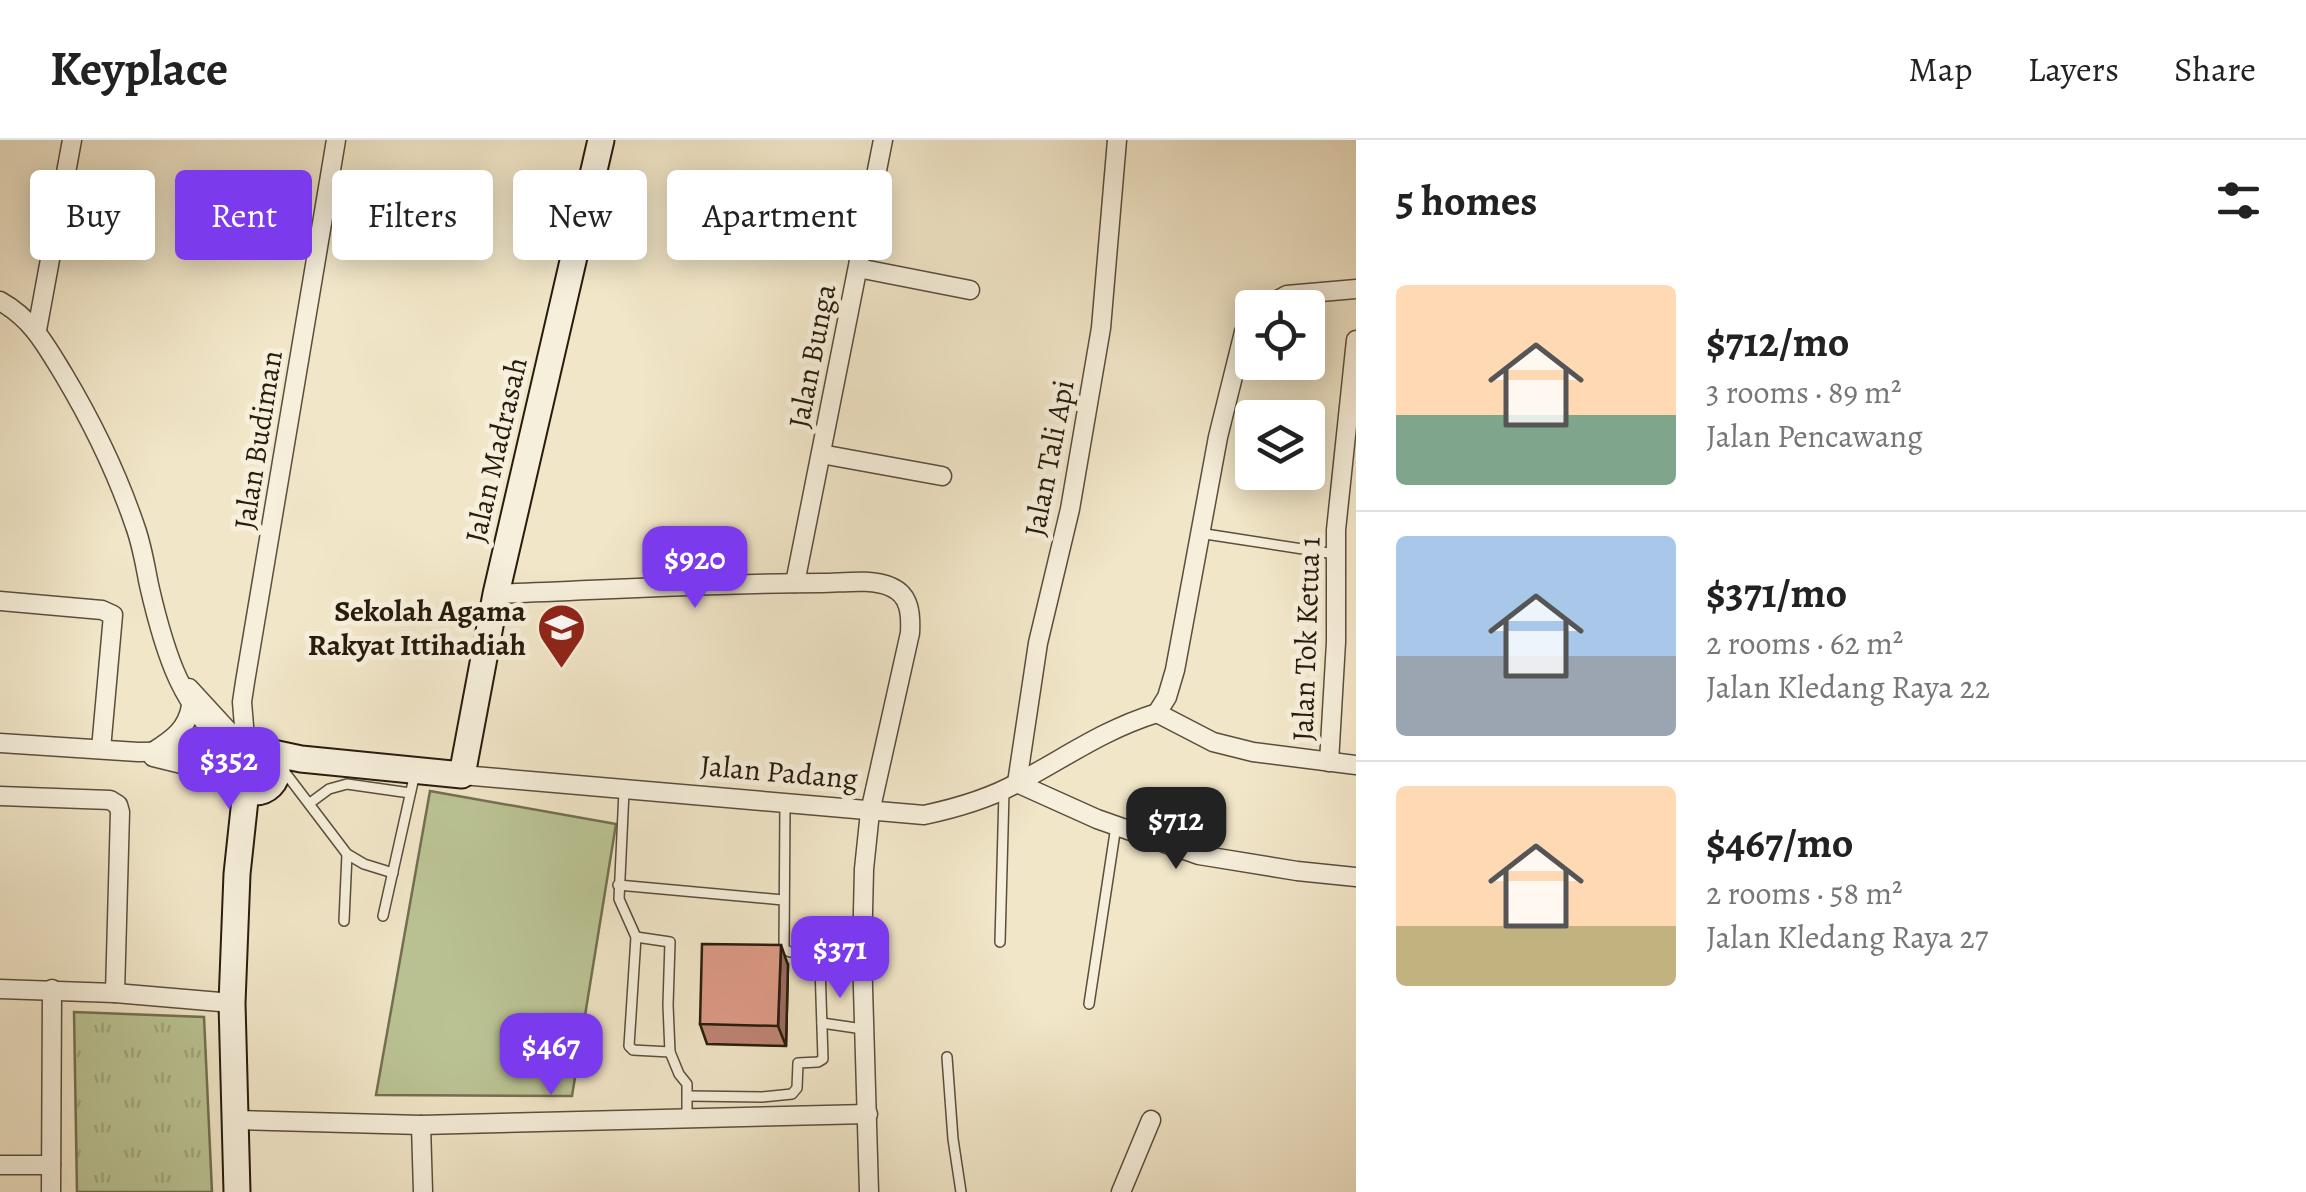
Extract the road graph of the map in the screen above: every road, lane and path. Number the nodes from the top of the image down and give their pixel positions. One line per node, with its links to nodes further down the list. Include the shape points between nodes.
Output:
1 (72, 140): 11 (street)
2 (336, 140): 22 (street, Jalan Budiman)
3 (601, 140): 20 (street, Jalan Madrasah)
4 (883, 140): 6 (street, Jalan Bunga)
5 (1117, 140): 33 (street, Jalan Tali Api, via 1101,328)
6 (858, 268): 8 (street); 14 (street, Jalan Bunga)
7 (1356, 289): 9 (street)
8 (970, 290)
9 (1325, 292)
10 (0, 301): 11 (street)
11 (36, 330): 23 (street, via 112,466 136,529 173,671)
12 (1356, 340): 16 (street, Jalan Tok Ketua 1)
13 (1235, 368): 17 (street)
14 (821, 454): 15 (street); 19 (street, Jalan Bunga)
15 (942, 476)
16 (1347, 513): 18 (street, Jalan Tok Ketua 1)
17 (1199, 533): 18 (lane); 24 (street, via 1175,670)
18 (1335, 554): 28 (street, Jalan Tok Ketua 1)
19 (796, 583): 20 (street); 38 (street, via 881,584 895,588 911,614)
20 (496, 594): 31 (street, Jalan Madrasah)
21 (0, 601): 26 (street, via 112,615)
22 (245, 682): 23 (street, via 230,697); 30 (street, Jalan Budiman, via 242,702)
23 (196, 702): 27 (street, via 180,732); 30 (street, via 220,742)
24 (1158, 712): 28 (street, via 1213,742); 33 (street, Jalan Padang, via 1091,740)
25 (0, 743): 26 (street)
26 (101, 749): 27 (street)
27 (146, 752): 30 (street, via 165,761)
28 (1329, 762): 29 (street)
29 (1356, 765)
30 (256, 770): 32 (street, Jalan Padang, via 302,759 373,766); 36 (lane); 54 (street, via 259,809 238,874)
31 (462, 775): 32 (street, Jalan Padang); 34 (street, Jalan Padang)
32 (413, 782): 36 (lane, via 347,784); 41 (lane)
33 (1011, 786): 38 (street, Jalan Padang, via 924,815); 39 (street); 48 (lane)
34 (624, 791): 37 (street, Jalan Padang); 43 (lane)
35 (0, 796): 53 (street, via 118,804)
36 (310, 803): 40 (lane)
37 (786, 804): 38 (street, Jalan Padang); 44 (lane)
38 (870, 812): 49 (street)
39 (1116, 826): 42 (street, via 1199,855); 55 (lane)
40 (346, 854): 41 (lane); 46 (lane)
41 (392, 873): 45 (lane)
42 (1356, 877)
43 (618, 884): 44 (lane); 47 (lane)
44 (783, 900): 49 (lane, via 784,949)
45 (383, 916)
46 (344, 921)
47 (636, 937): 58 (lane, via 670,942); 58 (lane, via 630,1046)
48 (1000, 942)
49 (862, 954): 57 (street)
50 (820, 966): 56 (lane)
51 (0, 989): 52 (street)
52 (52, 990): 53 (street); 67 (street)
53 (116, 993): 54 (street)
54 (232, 1003): 63 (street)
55 (1089, 1004)
56 (822, 1023): 57 (lane); 60 (lane, via 823,1060 798,1063 792,1094)
57 (865, 1030): 61 (street)
58 (670, 1052): 60 (lane)
59 (947, 1057): 72 (lane)
60 (688, 1096): 62 (lane)
61 (868, 1114): 62 (street); 71 (street)
62 (687, 1118): 65 (street)
63 (235, 1120): 65 (street); 69 (street)
64 (1151, 1120): 73 (street)
65 (421, 1125): 70 (street)
66 (0, 1165): 67 (street)
67 (50, 1165): 68 (street)
68 (51, 1192)
69 (237, 1192)
70 (423, 1192)
71 (868, 1192)
72 (961, 1192)
73 (1122, 1192)

